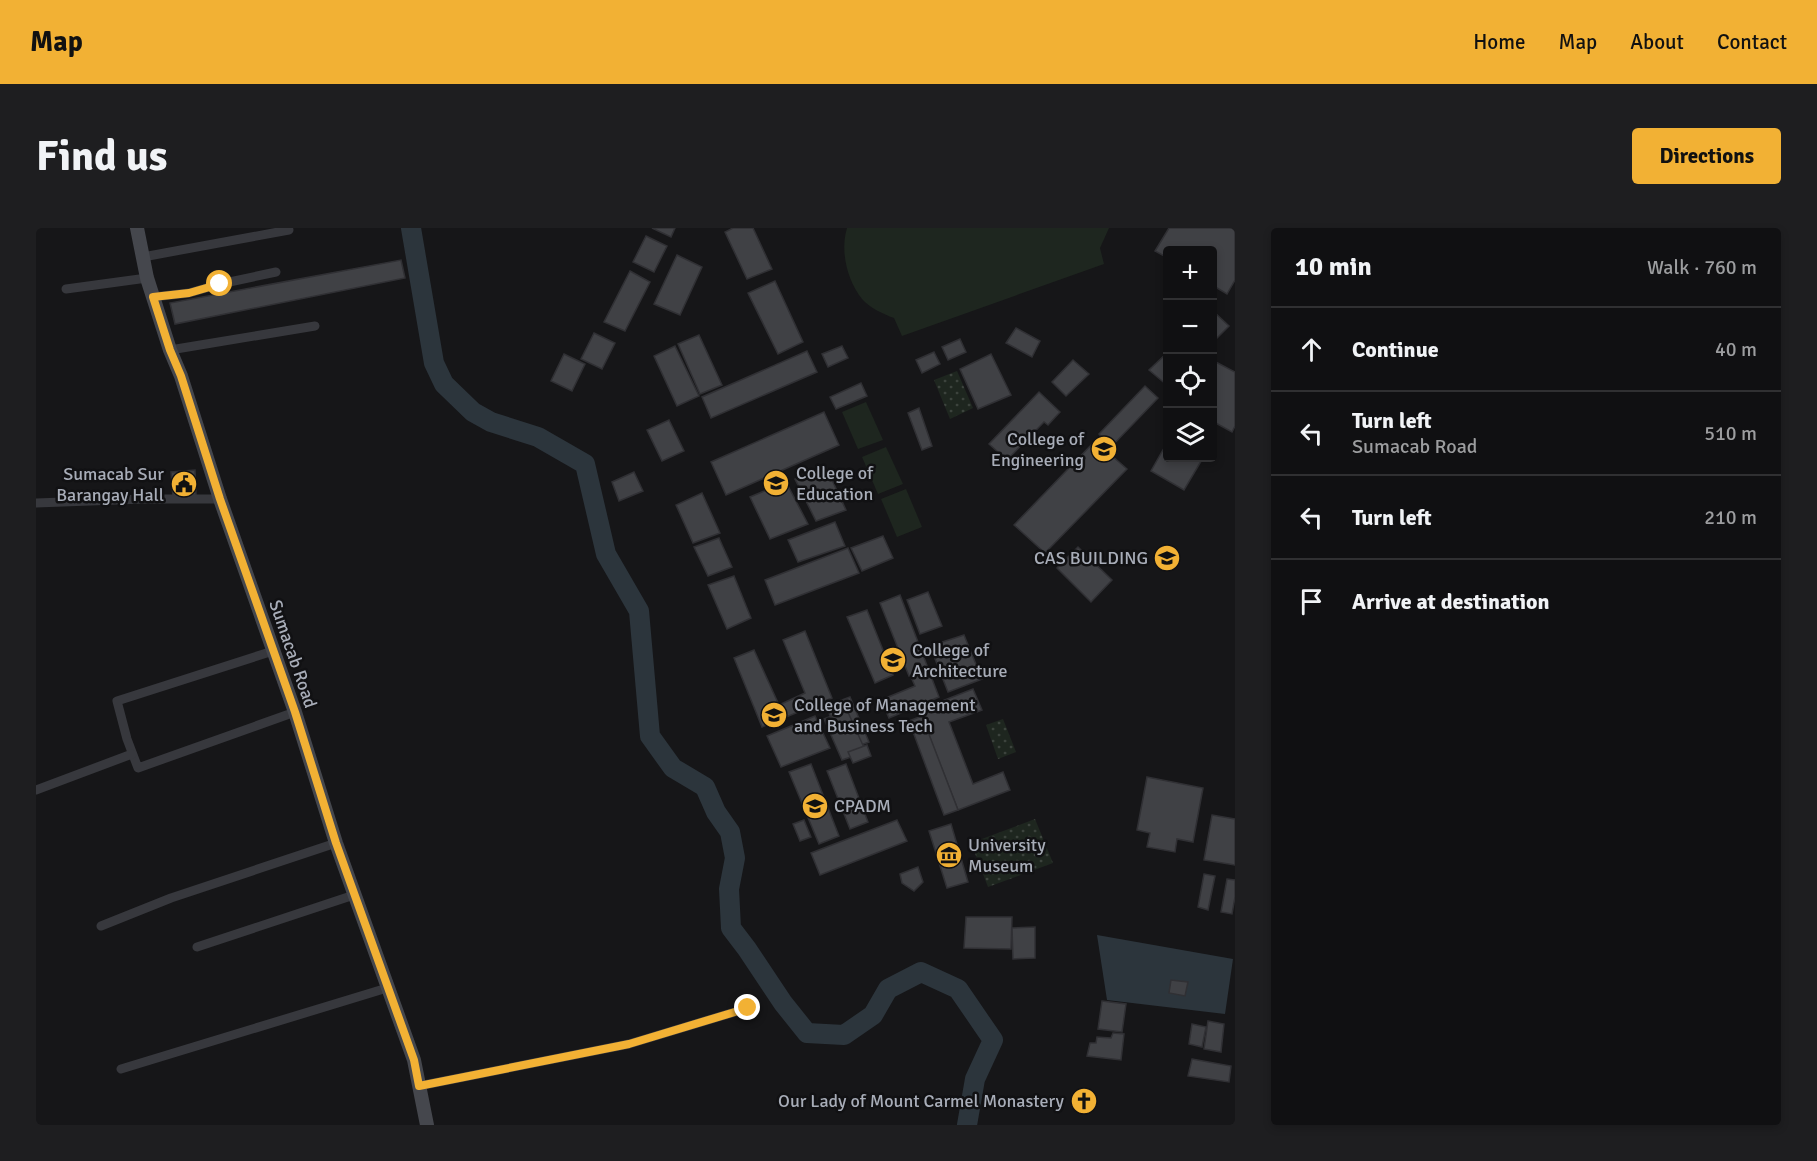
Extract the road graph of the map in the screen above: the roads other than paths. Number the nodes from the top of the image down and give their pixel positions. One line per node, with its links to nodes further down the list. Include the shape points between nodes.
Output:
1 (137, 228): 3 (main road, Sumacab Road)
2 (289, 230): 3 (street)
3 (143, 257): 5 (main road, Sumacab Road)
4 (276, 272): 7 (street, via 199,291)
5 (147, 278): 6 (street); 7 (main road, Sumacab Road)
6 (66, 289)
7 (153, 297): 9 (main road, Sumacab Road)
8 (315, 326): 9 (street)
9 (170, 350): 10 (main road, Sumacab Road)
10 (220, 499): 11 (street); 12 (main road, Sumacab Road)
11 (36, 503)
12 (273, 651): 13 (main road, Sumacab Road); 14 (street, via 117,701)
13 (295, 712): 14 (street, via 138,768); 16 (main road, Sumacab Road)
14 (132, 754): 15 (street)
15 (36, 790)
16 (336, 843): 17 (main road, Sumacab Road); 18 (street, via 171,898)
17 (354, 895): 19 (street); 20 (main road, Sumacab Road)
18 (101, 926)
19 (197, 947)
20 (387, 988): 22 (street); 23 (main road, Sumacab Road, via 414,1060)
21 (748, 1008): 23 (street, via 629,1044)
22 (121, 1069)
23 (419, 1086): 24 (main road, Sumacab Road)
24 (427, 1125)

